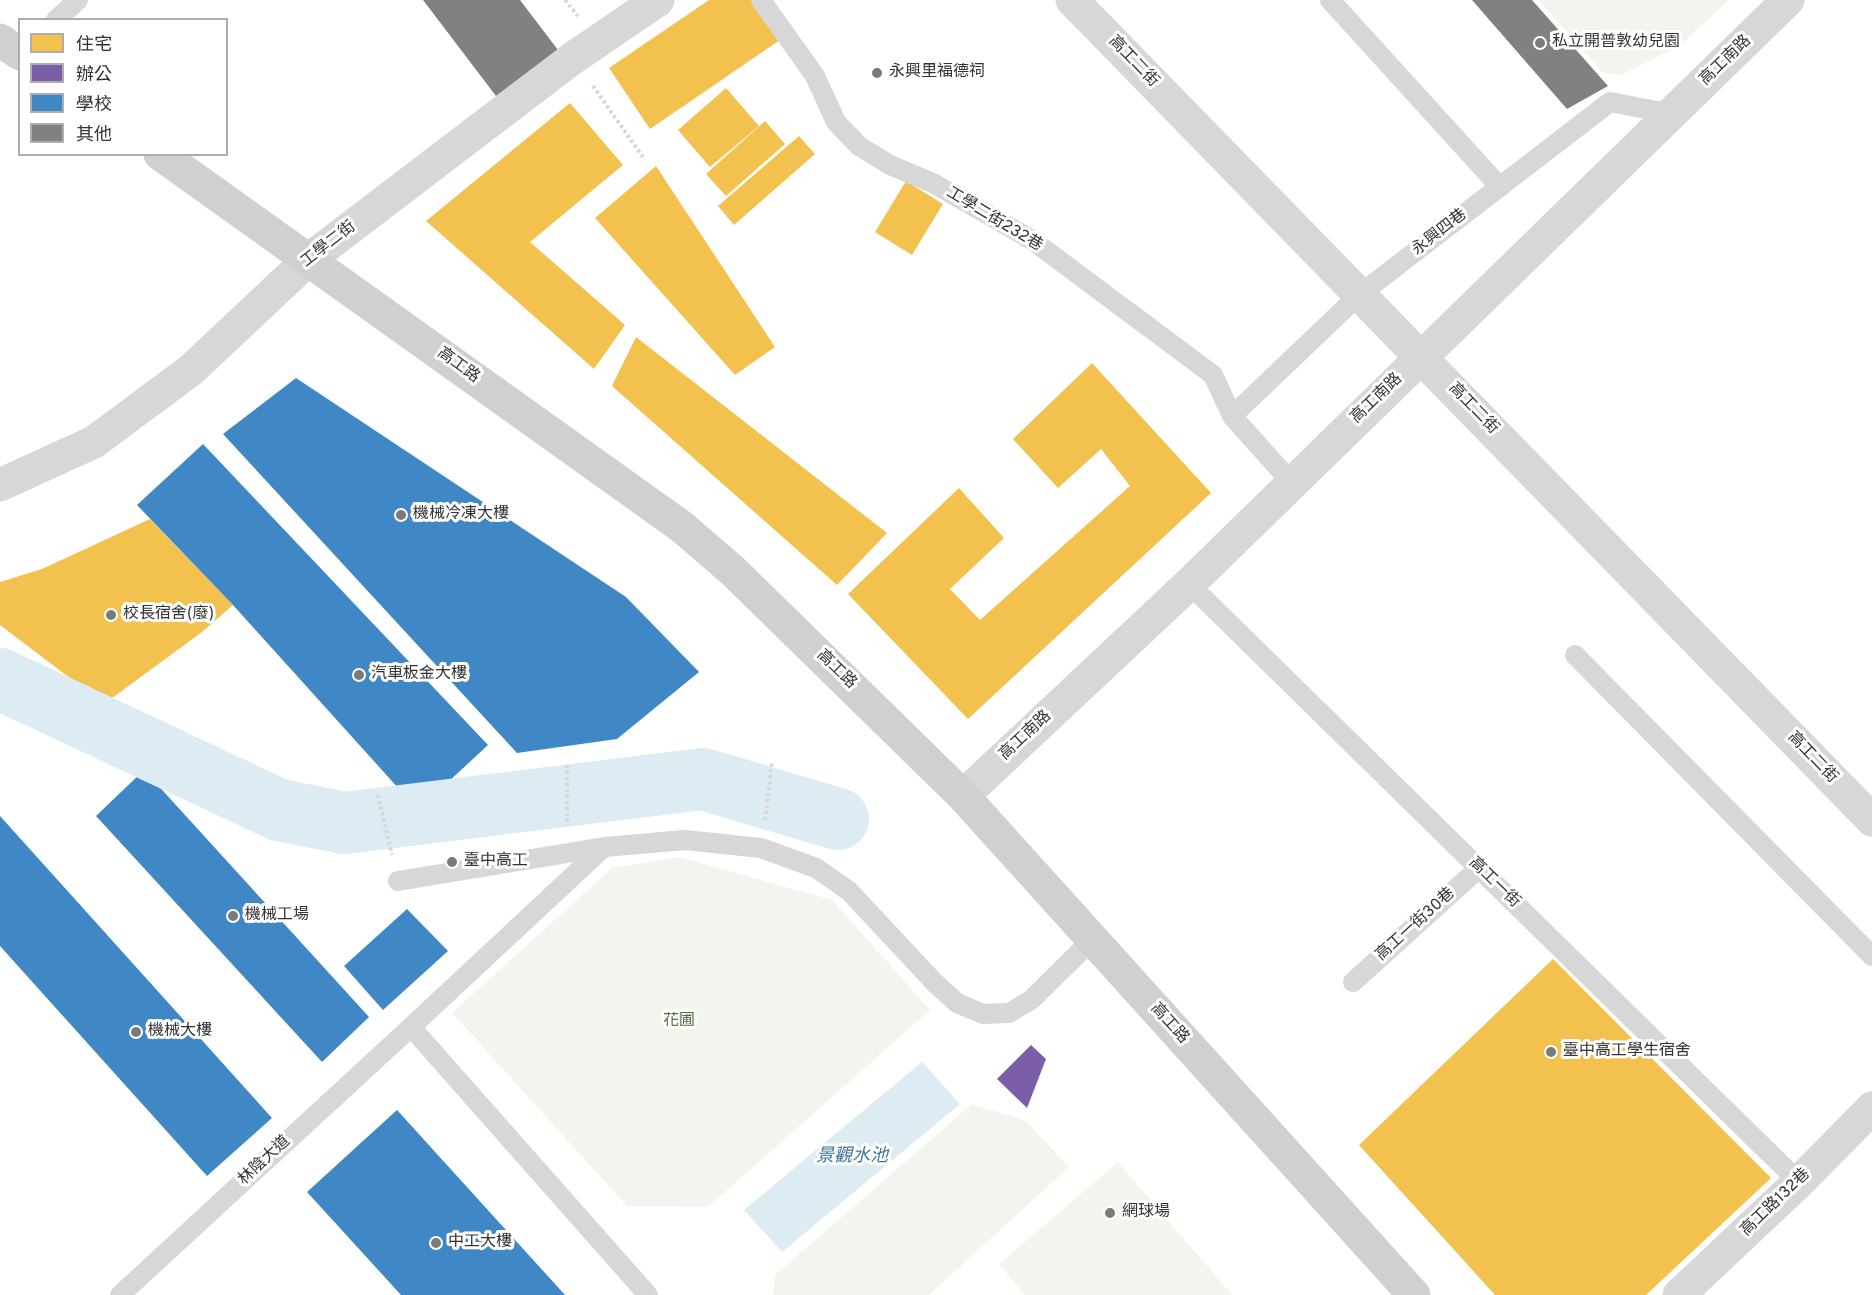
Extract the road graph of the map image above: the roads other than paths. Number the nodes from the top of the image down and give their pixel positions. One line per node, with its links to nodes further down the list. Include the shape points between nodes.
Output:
1 (78, 0): 7 (lane)
2 (658, 0): 11 (street, 工學二街, via 573,58)
3 (761, 0): 14 (lane, 工學二街232巷, via 815,76 836,122 859,146 1032,240 1213,375)
4 (1072, 0): 12 (street, 高工二街)
5 (1330, 0): 10 (lane)
6 (1788, 0): 8 (street, 高工南路)
7 (58, 18)
8 (1672, 114): 10 (lane, 永興四巷, via 1610,102); 13 (street, 高工南路)
9 (163, 156): 11 (street, 高工路)
10 (1500, 187): 12 (lane, 永興四巷)
11 (308, 260): 16 (street, 工學二街, via 191,370 94,442); 19 (street, 高工路, via 682,526 759,595)
12 (1359, 295): 13 (street, 高工二街); 14 (lane, 永興四巷)
13 (1421, 356): 15 (street, 高工南路); 20 (street, 高工二街)
14 (1232, 416): 15 (lane, 工學二街232巷)
15 (1292, 483): 17 (street, 高工南路)
16 (0, 485)
17 (1189, 584): 19 (street, 高工南路); 22 (lane, 高工一街)
18 (1575, 655): 25 (lane)
19 (963, 796): 24 (street, 高工路)
20 (1872, 820)
21 (604, 847): 23 (lane); 24 (lane, via 685,840 761,848 816,868 849,891 957,1003 983,1014 1009,1013 1031,1000); 27 (lane, 林陰大道)
22 (1479, 868): 26 (lane, 高工一街30巷); 29 (lane, 高工一街)
23 (398, 881)
24 (1093, 939): 32 (street, 高工路)
25 (1872, 956)
26 (1353, 982)
27 (411, 1027): 30 (lane, 林陰大道); 31 (lane)
28 (1872, 1108): 29 (street, 高工路132巷)
29 (1799, 1182): 33 (street, 高工路132巷)
30 (120, 1295)
31 (648, 1295)
32 (1414, 1295)
33 (1679, 1295)

